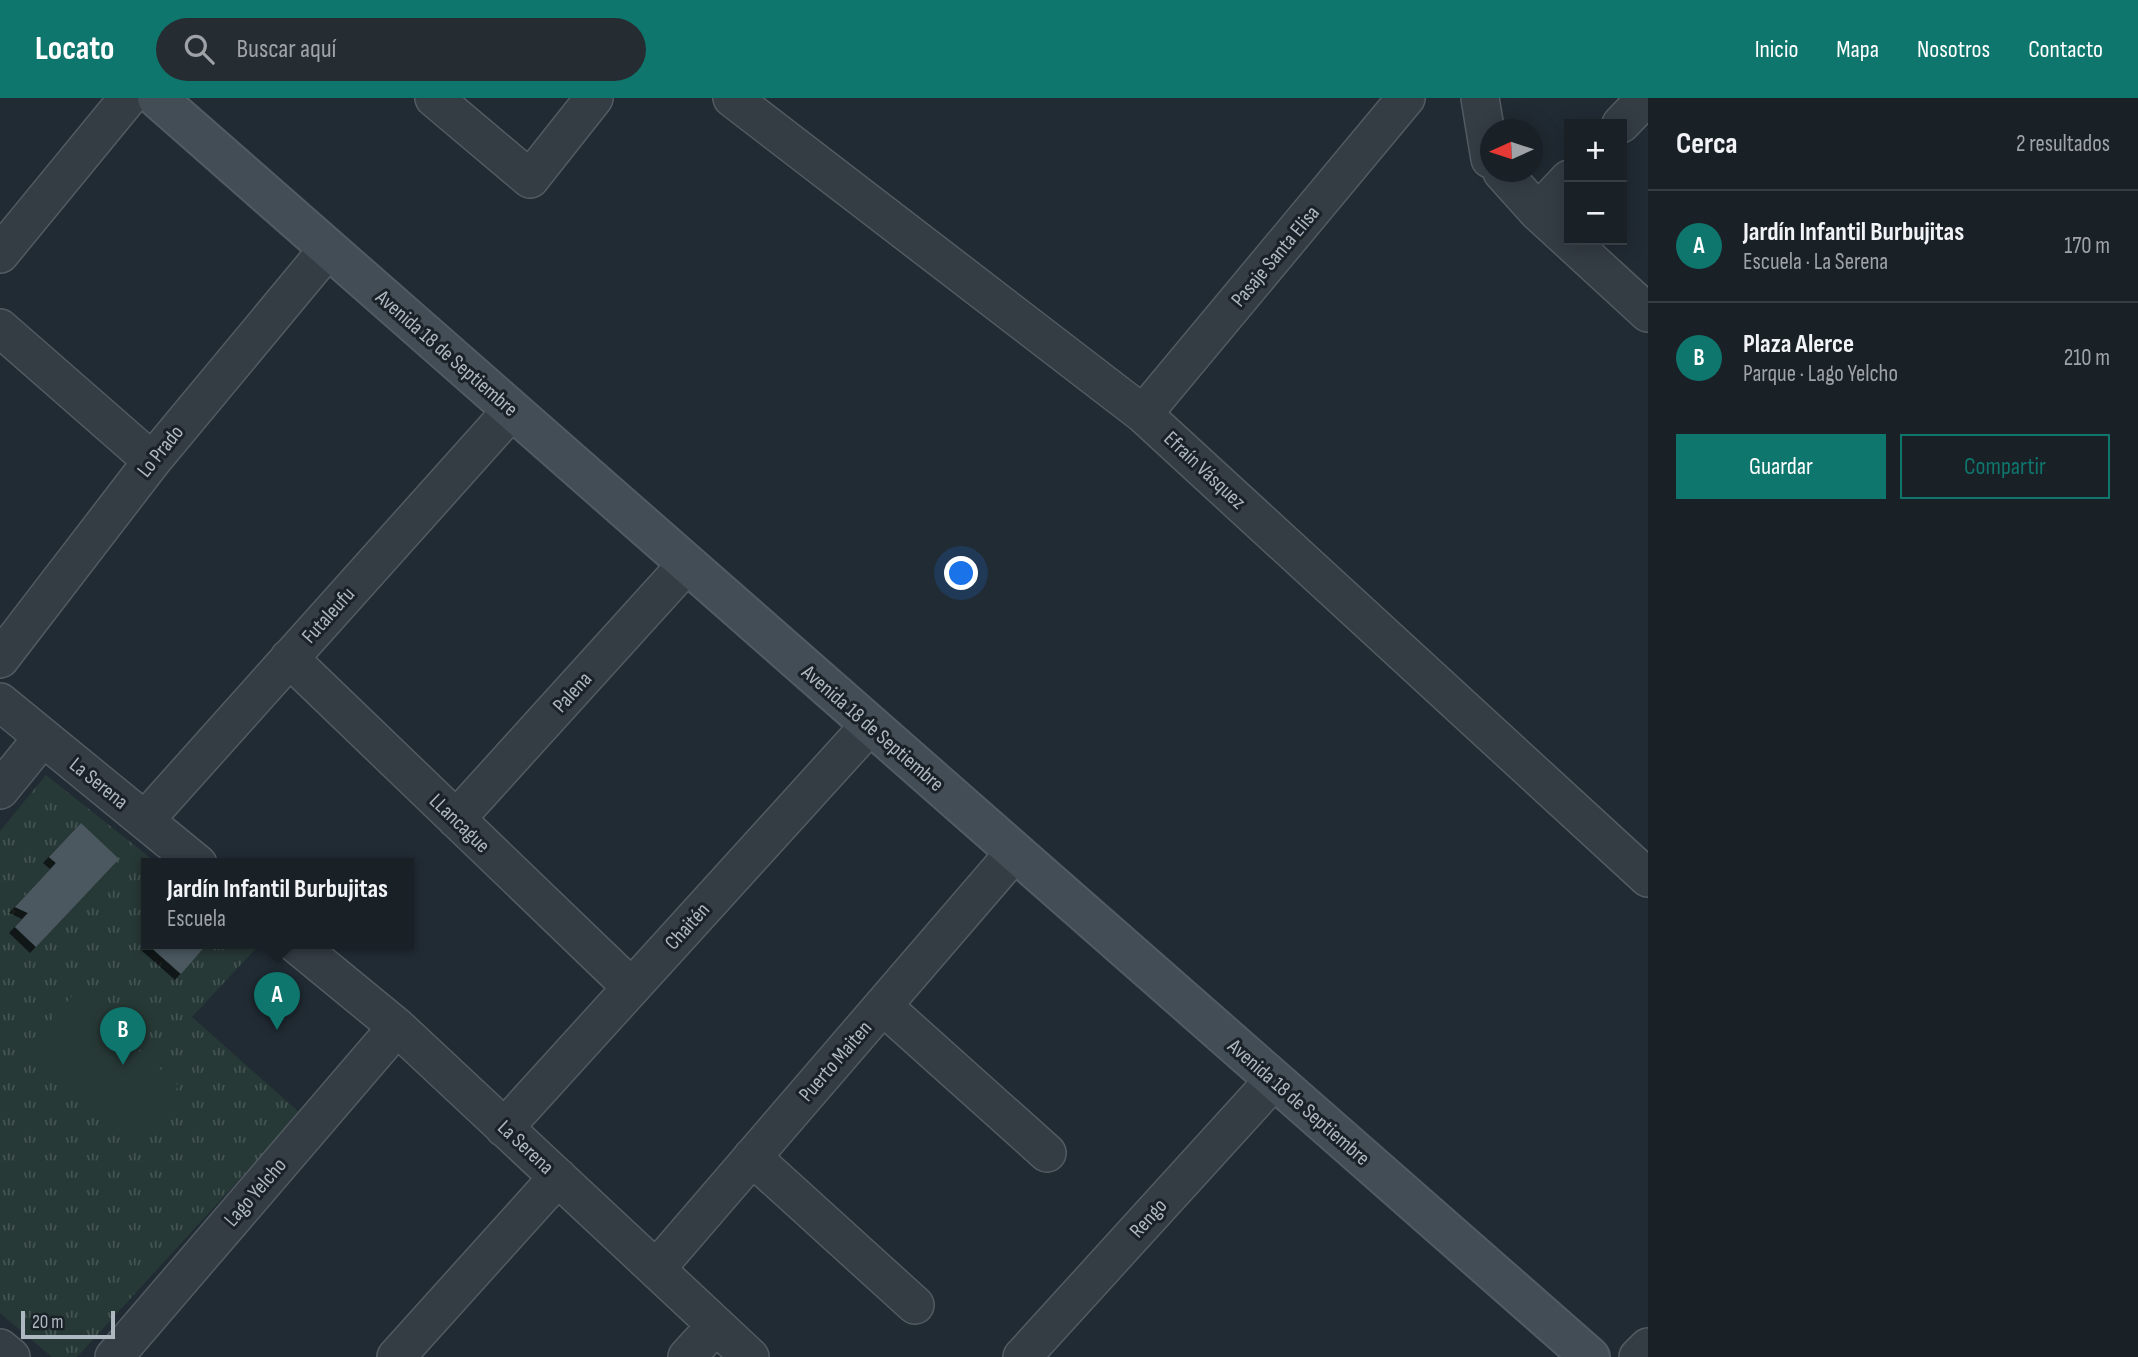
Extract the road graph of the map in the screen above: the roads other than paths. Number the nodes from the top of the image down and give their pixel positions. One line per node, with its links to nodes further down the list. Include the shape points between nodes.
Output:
1 (128, 98): 15 (street)
2 (156, 98): 14 (street, Avenida 18 de Septiembre)
3 (434, 98): 4 (street, via 530,179)
4 (594, 98)
5 (1406, 98): 19 (street, Pasaje Santa Elisa)
6 (1480, 98): 9 (street)
7 (1646, 98): 10 (street)
8 (735, 99): 19 (street, Efraín Vásquez)
9 (1483, 119)
10 (1626, 119)
11 (1511, 182): 13 (street)
12 (1566, 182): 13 (street)
13 (1538, 212): 16 (street)
14 (328, 248): 18 (street, Avenida 18 de Septiembre); 20 (street, Lo Prado)
15 (0, 254)
16 (1648, 313)
17 (0, 328): 20 (street)
18 (512, 410): 21 (street, Avenida 18 de Septiembre); 22 (street, Futaleufu)
19 (1143, 414): 32 (street, Efraín Vásquez)
20 (152, 461): 23 (street, Lo Prado)
21 (687, 565): 25 (street, Avenida 18 de Septiembre); 28 (street, Palena)
22 (289, 658): 28 (street, LLancague); 29 (street, Futaleufu)
23 (0, 659)
24 (0, 702): 26 (street, La Serena)
25 (870, 724): 30 (street, Avenida 18 de Septiembre); 34 (street, Chaitén)
26 (43, 737): 27 (street); 29 (street, La Serena)
27 (0, 790)
28 (456, 819): 34 (street, LLancague)
29 (145, 820): 31 (street, La Serena)
30 (1015, 852): 35 (street, Puerto Maiten); 37 (street, Avenida 18 de Septiembre)
31 (191, 858)
32 (1648, 878)
33 (302, 949): 36 (street, La Serena)
34 (631, 987): 38 (street, Chaitén)
35 (883, 1006): 39 (street); 40 (street, Puerto Maiten)
36 (397, 1027): 38 (street, La Serena); 48 (street, Lago Yelcho)
37 (1274, 1080): 52 (street, Rengo); 53 (street, Avenida 18 de Septiembre)
38 (504, 1128): 41 (street, La Serena)
39 (1047, 1153)
40 (752, 1157): 42 (street, Puerto Maiten); 43 (street)
41 (558, 1177): 42 (street, La Serena); 49 (street)
42 (656, 1269): 44 (street, La Serena)
43 (915, 1305)
44 (716, 1325): 50 (street); 51 (street, La Serena)
45 (1648, 1347): 54 (street)
46 (0, 1348): 47 (street)
47 (11, 1357)
48 (114, 1357)
49 (396, 1357)
50 (687, 1357)
51 (750, 1357)
52 (1022, 1357)
53 (1590, 1357)
54 (1638, 1357)

